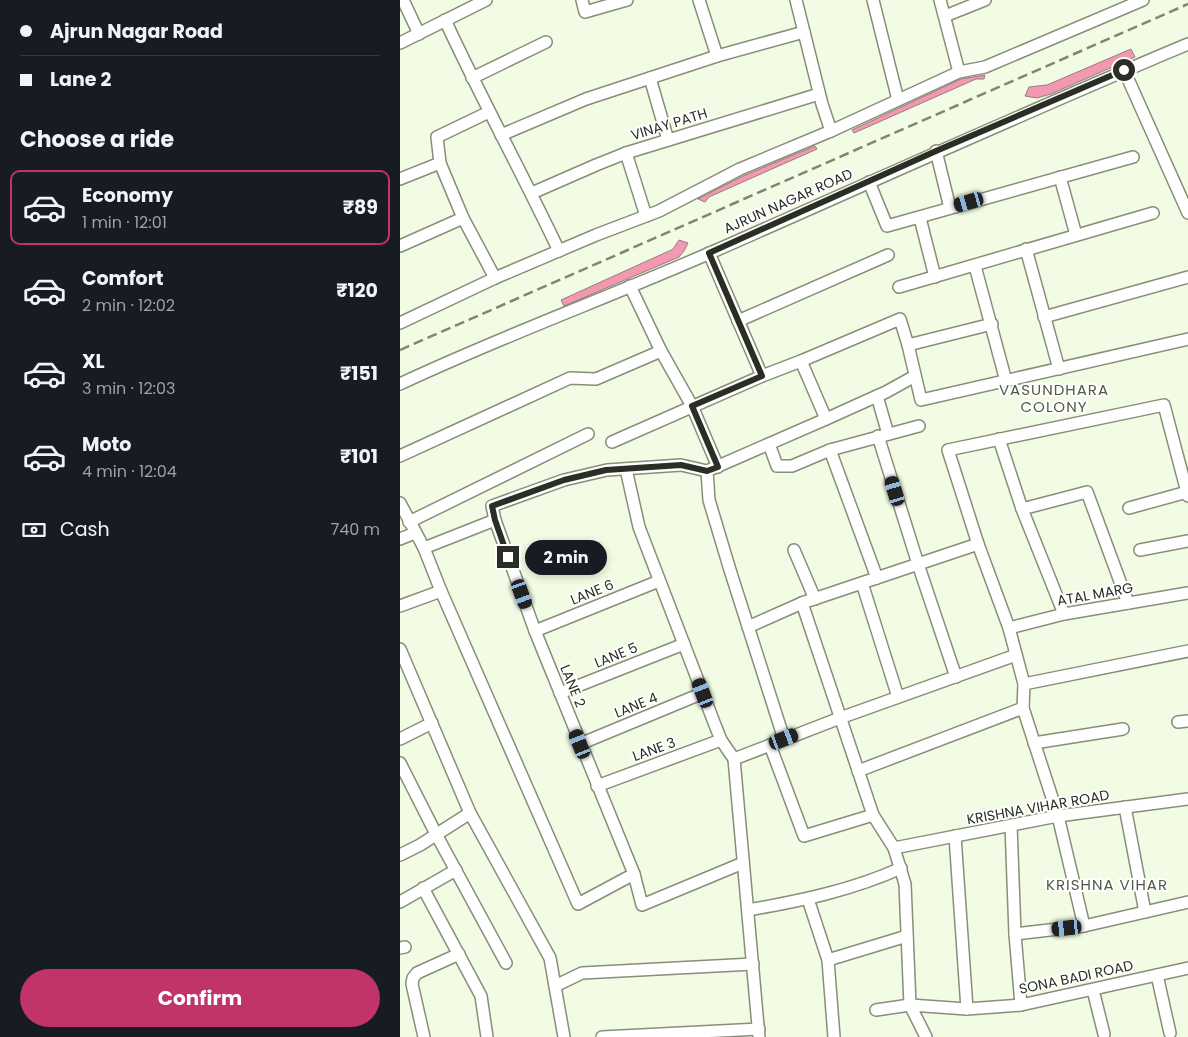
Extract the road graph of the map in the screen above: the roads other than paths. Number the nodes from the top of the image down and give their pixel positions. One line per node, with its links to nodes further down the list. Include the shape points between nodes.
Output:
1 (403, 0): 14 (street)
2 (486, 0): 12 (street)
3 (582, 0): 4 (street, via 585,12)
4 (627, 0)
5 (699, 0): 18 (street)
6 (796, 0): 13 (street)
7 (873, 0): 24 (street)
8 (940, 0): 11 (street)
9 (985, 0): 11 (street)
10 (1141, 0): 20 (street, via 986,67)
11 (945, 16): 20 (street)
12 (445, 20): 14 (street); 21 (street)
13 (804, 32): 18 (street); 23 (street)
14 (418, 34): 16 (street)
15 (546, 42): 21 (street)
16 (400, 43)
17 (1188, 44): 19 (street, AJRUN NAGAR ROAD)
18 (717, 56): 22 (street)
19 (1124, 70): 29 (street, AJRUN NAGAR ROAD); 39 (street)
20 (959, 72): 24 (street)
21 (472, 78): 25 (street)
22 (650, 78): 27 (street, via 586,99); 28 (street)
23 (819, 94): 26 (street); 28 (street, VINAY PATH)
24 (898, 100): 26 (street)
25 (489, 112): 27 (street); 32 (street, via 437,137)
26 (831, 131): 40 (street, via 740,169)
27 (501, 135): 36 (street)
28 (668, 140): 30 (street, VINAY PATH)
29 (936, 151): 35 (street, AJRUN NAGAR ROAD); 37 (street)
30 (626, 153): 36 (street, VINAY PATH); 40 (street)
31 (1133, 157): 33 (street)
32 (440, 163): 34 (street); 41 (street)
33 (1060, 177): 37 (street); 43 (street)
34 (400, 179)
35 (869, 182): 42 (street, via 887,226); 47 (street, AJRUN NAGAR ROAD)
36 (532, 193): 46 (street)
37 (950, 208): 42 (street)
38 (1154, 212): 43 (street)
39 (1188, 213)
40 (646, 216): 46 (street)
41 (462, 218): 44 (street); 52 (street)
42 (920, 218): 50 (street)
43 (1076, 235): 45 (street)
44 (400, 246)
45 (1026, 249): 49 (street); 55 (street)
46 (559, 251): 52 (street)
47 (709, 253): 53 (street, AJRUN NAGAR ROAD); 56 (street)
48 (888, 255): 56 (street)
49 (975, 266): 50 (street); 58 (street)
50 (935, 277): 54 (street)
51 (1188, 277): 55 (street)
52 (495, 278): 57 (street)
53 (630, 286): 61 (street); 67 (street, AJRUN NAGAR ROAD, via 468,352)
54 (899, 287)
55 (1044, 317): 63 (street)
56 (738, 321): 64 (street)
57 (400, 323)
58 (992, 324): 60 (street); 66 (street)
59 (1188, 340): 63 (street)
60 (908, 345): 62 (street, via 900,319); 65 (street)
61 (661, 351): 69 (street); 78 (street, via 596,378 570,378)
62 (800, 361): 64 (street); 70 (street)
63 (1059, 368): 66 (street)
64 (762, 376): 69 (street)
65 (915, 376): 66 (street, via 921,400); 68 (street)
66 (1006, 381)
67 (400, 384)
68 (877, 396): 70 (street); 73 (street)
69 (692, 406): 75 (street); 80 (street)
70 (826, 419): 76 (street)
71 (919, 426): 73 (street)
72 (588, 434): 86 (street)
73 (883, 435): 77 (street); 94 (street)
74 (999, 439): 81 (street, via 1164,405); 84 (street); 90 (street, via 948,450)
75 (612, 442)
76 (769, 444): 77 (street, via 777,466 792,466); 80 (street)
77 (830, 450): 95 (street)
78 (400, 456)
79 (626, 469): 80 (street, via 681,465); 85 (street, LANE 2, via 606,470 564,480 492,506); 96 (street, via 638,528)
80 (713, 469): 105 (street, via 709,500)
81 (1188, 494): 83 (street)
82 (400, 503): 86 (street)
83 (1129, 508)
84 (1022, 509): 102 (street, via 1087,492); 104 (street)
85 (495, 520): 91 (street); 107 (street, LANE 2)
86 (409, 522): 87 (street)
87 (415, 533): 88 (street); 91 (street)
88 (400, 539)
89 (1188, 541): 93 (street)
90 (978, 544): 94 (street); 106 (street)
91 (424, 548): 98 (street)
92 (794, 550): 100 (street)
93 (1140, 550)
94 (918, 564): 95 (street); 113 (street)
95 (877, 578): 97 (street)
96 (659, 581): 107 (street, LANE 6); 108 (street)
97 (862, 583): 100 (street); 117 (street)
98 (441, 591): 103 (street); 145 (street, via 578,904)
99 (1187, 597): 102 (street, ATAL MARG)
100 (815, 599): 101 (street)
101 (802, 603): 105 (street); 119 (street)
102 (1128, 603): 104 (street, ATAL MARG)
103 (400, 606)
104 (1064, 614): 106 (street, ATAL MARG)
105 (748, 627): 123 (street)
106 (1009, 628): 111 (street)
107 (535, 631): 116 (street, LANE 2)
108 (684, 644): 115 (street); 116 (street, LANE 5)
109 (400, 649): 112 (street)
110 (1188, 651): 114 (street)
111 (1016, 656): 113 (street); 114 (street)
112 (405, 671): 120 (street)
113 (956, 677): 117 (street)
114 (1024, 684): 118 (street)
115 (703, 693): 124 (street); 126 (street, LANE 4)
116 (560, 694): 126 (street, LANE 2)
117 (898, 698): 119 (street)
118 (1023, 708): 125 (street); 130 (street)
119 (840, 718): 123 (street); 130 (street)
120 (432, 723): 122 (street); 134 (street)
121 (1123, 729): 125 (street)
122 (400, 739)
123 (784, 739): 127 (street)
124 (721, 740): 128 (street); 131 (street, LANE 3)
125 (1034, 743): 136 (street)
126 (580, 744): 131 (street, LANE 2)
127 (770, 745): 128 (street); 135 (street, via 804,836)
128 (734, 759): 142 (street)
129 (400, 763): 138 (street)
130 (858, 771): 135 (street)
131 (597, 786): 145 (street, LANE 2)
132 (1188, 798): 133 (street, KRISHNA VIHAR ROAD)
133 (1124, 807): 136 (street, KRISHNA VIHAR ROAD); 151 (street)
134 (470, 813): 138 (street); 161 (street, via 550,958)
135 (872, 816): 140 (street)
136 (1058, 816): 137 (street, KRISHNA VIHAR ROAD); 152 (street)
137 (1011, 825): 139 (street, KRISHNA VIHAR ROAD); 153 (street)
138 (436, 834): 141 (street); 144 (street)
139 (955, 836): 140 (street, KRISHNA VIHAR ROAD); 165 (street)
140 (894, 848): 143 (street)
141 (400, 855)
142 (743, 863): 145 (street, LANE 2, via 642,905); 150 (street)
143 (902, 868): 147 (street); 154 (street)
144 (456, 870): 146 (street); 157 (street)
145 (634, 874)
146 (423, 888): 148 (street); 155 (street)
147 (808, 899): 150 (street); 156 (street)
148 (400, 902)
149 (1188, 902): 151 (street)
150 (748, 910): 158 (street)
151 (1145, 912): 152 (street)
152 (1084, 926): 153 (street)
153 (1015, 934): 164 (street)
154 (907, 936): 156 (street); 163 (street)
155 (459, 954): 170 (street, via 417,973 413,978); 171 (street, via 481,996)
156 (828, 960): 174 (street)
157 (506, 963)
158 (753, 964): 161 (street, via 582,973); 167 (street)
159 (1188, 968): 160 (street, SONA BADI ROAD)
160 (1157, 975): 162 (street, SONA BADI ROAD); 168 (street)
161 (555, 986): 172 (street)
162 (1093, 990): 164 (street, SONA BADI ROAD); 169 (street)
163 (910, 1005): 165 (street, SONA BADI ROAD); 166 (street, SONA BADI ROAD); 175 (street)
164 (1021, 1005): 165 (street, SONA BADI ROAD)
165 (967, 1009)
166 (876, 1010)
167 (759, 1033): 173 (street)
168 (1170, 1033)
169 (1104, 1034)
170 (424, 1037)
171 (487, 1037)
172 (564, 1037)
173 (602, 1037)
174 (834, 1037)
175 (926, 1037)

